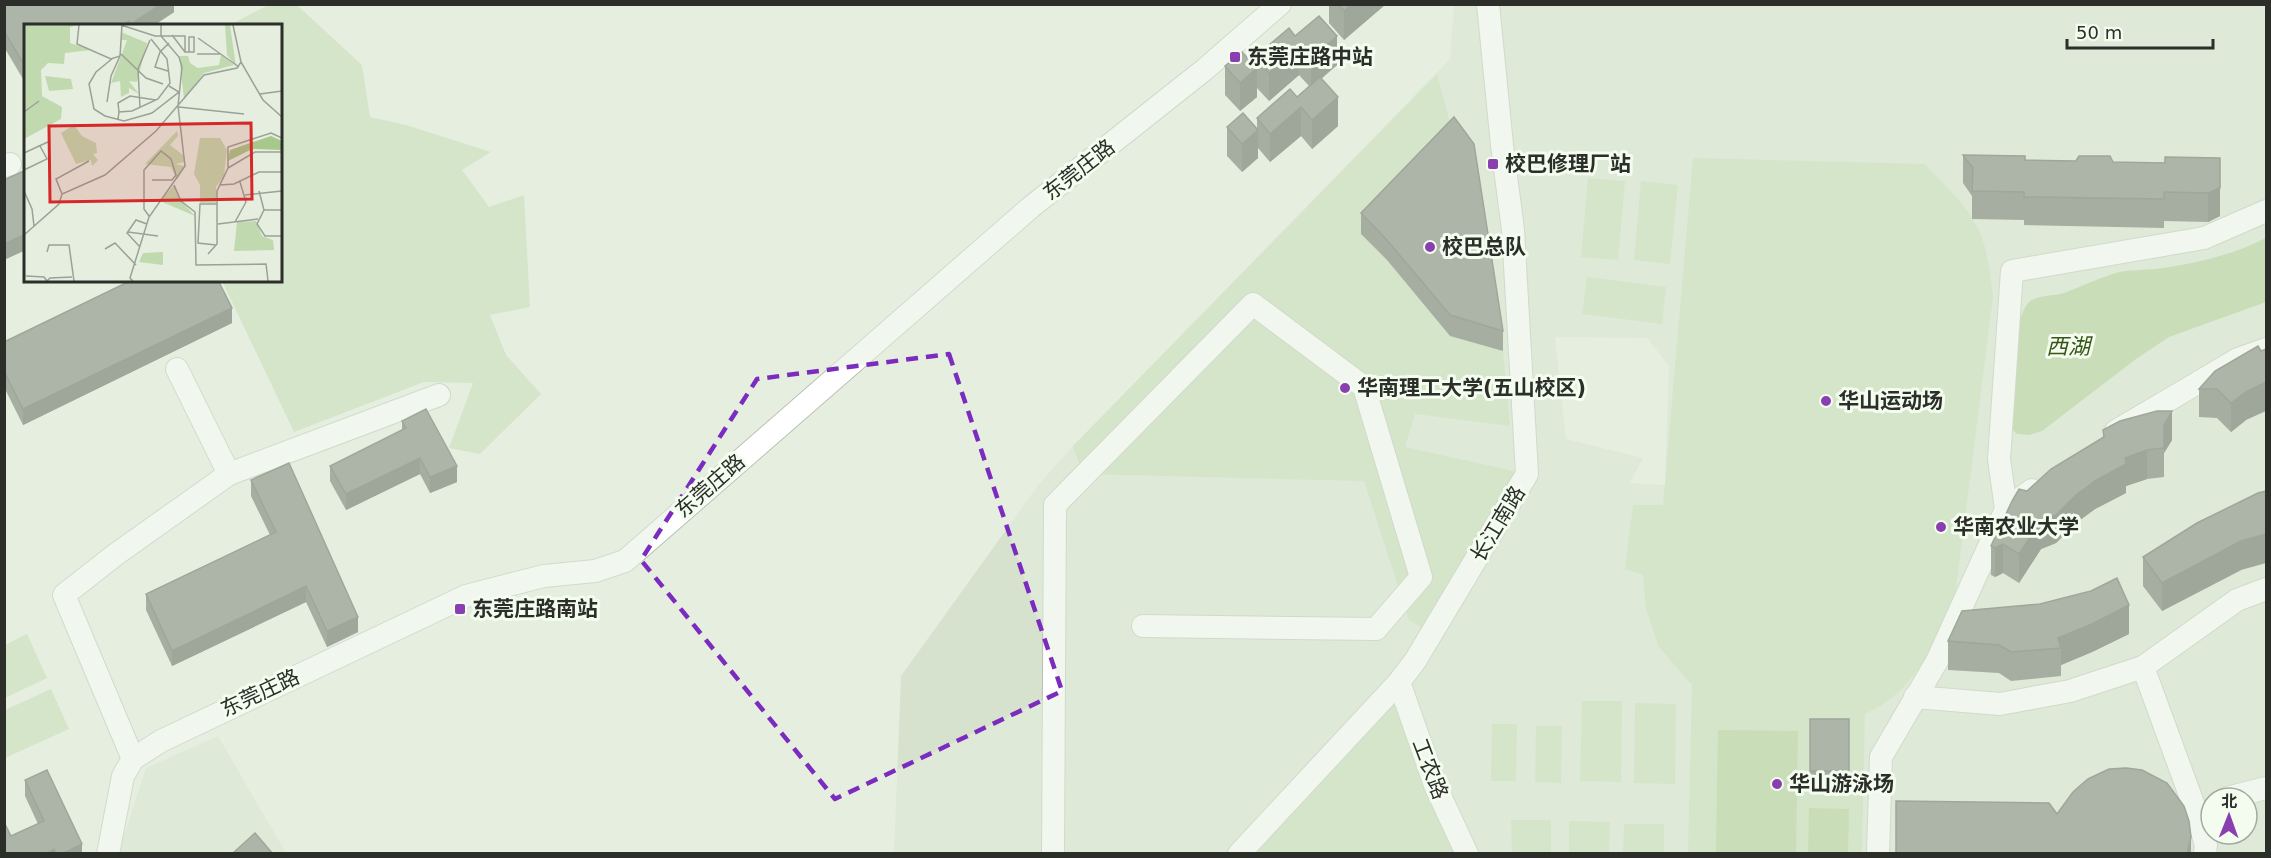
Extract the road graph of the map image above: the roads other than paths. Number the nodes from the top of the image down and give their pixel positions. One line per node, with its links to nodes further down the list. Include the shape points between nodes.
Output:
1 (1280, 4): 16 (street, 东莞庄路, via 1204,70 1031,207 625,561 595,571 524,580 466,596 206,718)
2 (1488, 4): 14 (street, 长江南路, via 1513,230 1527,474 1415,661)
3 (2266, 211): 10 (street, via 2204,238 2012,271 1999,459)
4 (2266, 349): 7 (street, via 2238,359)
5 (177, 369): 8 (street)
6 (439, 395): 8 (street)
7 (2100, 442)
8 (229, 474): 16 (street, via 64,595)
9 (2053, 476): 10 (street)
10 (2006, 509): 15 (street, via 1936,661)
11 (2266, 589): 13 (street, via 2237,600)
12 (1143, 626): 19 (street, via 1376,628 1421,577 1364,387 1253,304 1055,505)
13 (2143, 667): 15 (street, via 2070,691 2000,704); 17 (street)
14 (1398, 682): 20 (street, 长江南路); 21 (street, 工农路, via 1435,785)
15 (1915, 697): 22 (street, via 1881,757)
16 (133, 759): 18 (street, via 123,776)
17 (2199, 797)
18 (108, 854)
19 (1053, 854)
20 (1239, 854)
21 (1467, 854)
22 (1878, 854)

